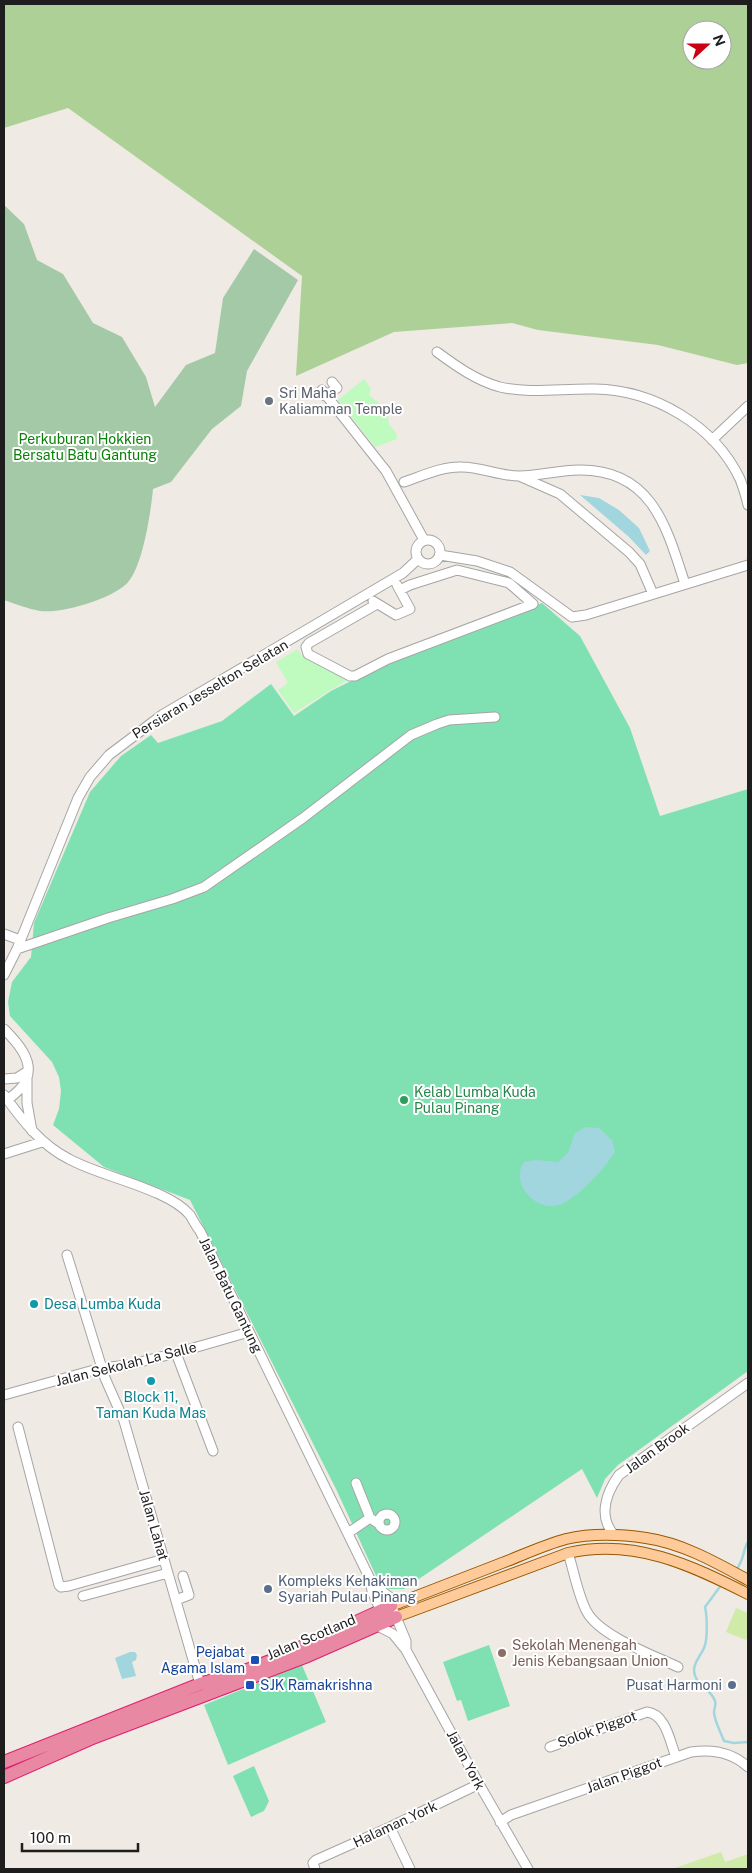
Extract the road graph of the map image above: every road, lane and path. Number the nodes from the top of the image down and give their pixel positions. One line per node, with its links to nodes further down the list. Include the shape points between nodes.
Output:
1 (437, 352): 4 (street, via 477,378 498,386 526,390 597,389 648,398 694,424)
2 (332, 382): 9 (street, via 337,388 323,393 386,470)
3 (748, 406): 4 (street)
4 (712, 440): 6 (street)
5 (519, 476): 7 (street, via 454,467); 14 (street, via 581,470 612,475 627,482 651,501 660,515); 16 (street, via 560,494 629,552 643,568)
6 (744, 478): 8 (street)
7 (404, 482)
8 (748, 505)
9 (424, 540): 10 (street, via 436,543); 11 (street, via 416,548)
10 (440, 555): 11 (street, via 428,565); 16 (street, via 510,572 572,617)
11 (418, 559): 13 (street, Persiaran Jesselton Selatan)
12 (748, 565): 14 (street)
13 (394, 579): 15 (street); 17 (street, Persiaran Jesselton Selatan)
14 (685, 584): 16 (street)
15 (400, 590): 18 (street, via 410,609 396,615); 18 (street, via 457,570 509,583 533,604 388,659 355,676 308,654 306,647 309,643)
16 (653, 594)
17 (364, 596): 18 (street); 21 (street, Persiaran Jesselton Selatan, via 162,715 109,754 78,798)
18 (378, 604)
19 (496, 717): 21 (street, via 449,720 411,735 303,818 204,887)
20 (4, 934): 21 (street)
21 (18, 945): 22 (street, Persiaran Jesselton Selatan)
22 (4, 975)
23 (4, 1029): 24 (street, via 22,1049)
24 (28, 1074): 25 (street); 26 (street, via 22,1086); 27 (street, via 27,1103)
25 (4, 1079)
26 (6, 1098): 27 (street, Jalan Batu Gantung)
27 (32, 1131): 28 (street, Jalan Batu Gantung)
28 (42, 1142): 29 (street); 31 (street, Jalan Batu Gantung, via 70,1160 172,1200 189,1214)
29 (4, 1154)
30 (67, 1255): 33 (street, Jalan Lahat)
31 (249, 1332): 32 (street, Jalan Sekolah La Salle); 41 (street, Jalan Batu Gantung)
32 (176, 1352): 33 (street, Jalan Sekolah La Salle, via 128,1365); 37 (street)
33 (101, 1368): 35 (street, Jalan Sekolah La Salle); 44 (street, Jalan Lahat, via 124,1421)
34 (748, 1383): 42 (street, Jalan Brook, via 619,1475 605,1502 606,1522)
35 (4, 1395)
36 (18, 1427): 44 (street, via 61,1587)
37 (213, 1451)
38 (356, 1483): 39 (street)
39 (370, 1518): 40 (street); 41 (street)
40 (379, 1524)
41 (348, 1534): 48 (street, Jalan Batu Gantung)
42 (614, 1535): 47 (main road, Jalan Scotland, via 647,1538 678,1547); 52 (main road, Jalan Scotland, via 566,1539)
43 (568, 1553): 49 (main road, Jalan Scotland, via 595,1549 638,1551 673,1560); 52 (main road, Jalan Scotland); 54 (street, via 586,1611 595,1622 613,1636)
44 (164, 1559): 45 (street, Jalan Lahat)
45 (168, 1573): 50 (street); 51 (street, Jalan Lahat)
46 (183, 1576): 51 (street, via 189,1595)
47 (744, 1578)
48 (370, 1579): 52 (street, Jalan Batu Gantung, via 372,1591); 52 (street, Jalan Batu Gantung, via 384,1593)
49 (748, 1594)
50 (83, 1596)
51 (176, 1600): 55 (street, Jalan Lahat)
52 (388, 1614): 53 (street, Jalan York, via 393,1634); 53 (street, Jalan York, via 406,1641); 55 (highway, Jalan Scotland, via 250,1669); 60 (highway, Jalan Scotland, via 326,1649 90,1739)
53 (406, 1650): 61 (street, Jalan York)
54 (678, 1666)
55 (200, 1684): 58 (highway, Jalan Scotland)
56 (550, 1747): 57 (street, Solok Piggot, via 647,1712 661,1720)
57 (676, 1757): 59 (street, Jalan Piggot, via 704,1750 714,1751 736,1758); 62 (street, Jalan Piggot, via 511,1815)
58 (4, 1762)
59 (748, 1767)
60 (4, 1777)
61 (479, 1784): 62 (street, Jalan York); 63 (street, Halaman York)
62 (500, 1822): 66 (street, Jalan York)
63 (390, 1827): 64 (street, Halaman York, via 316,1860); 65 (street)
64 (314, 1867)
65 (410, 1869)
66 (528, 1869)

